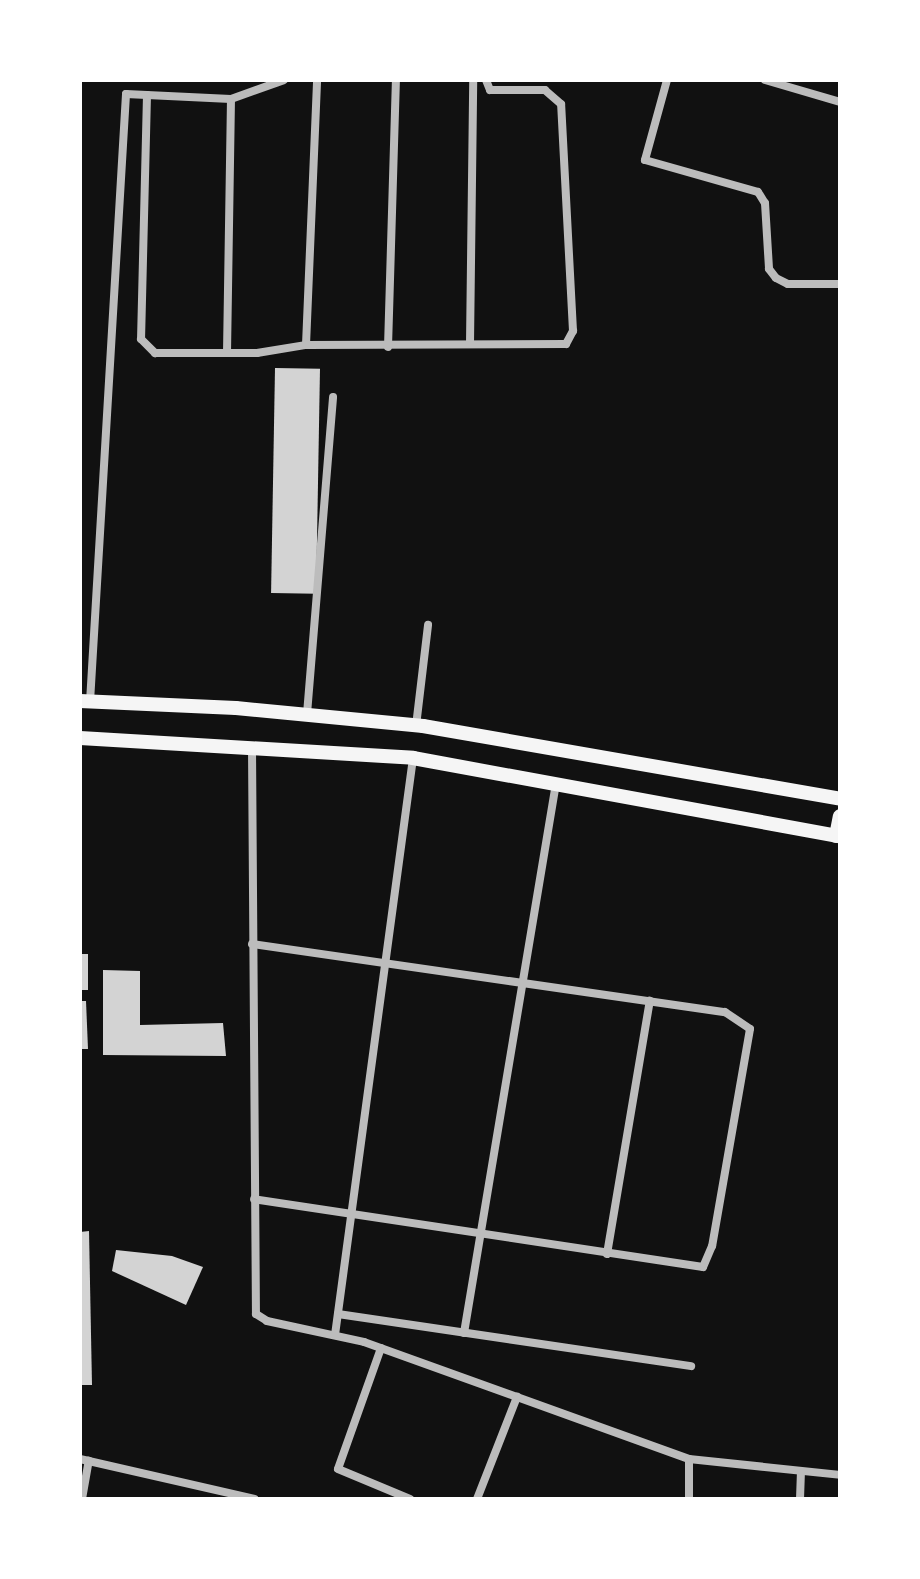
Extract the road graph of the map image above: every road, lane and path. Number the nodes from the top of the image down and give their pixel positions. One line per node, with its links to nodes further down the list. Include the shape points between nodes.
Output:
1 (284, 80): 10 (street)
2 (317, 80): 14 (street)
3 (396, 80): 15 (street)
4 (473, 80): 13 (street)
5 (486, 80): 13 (street, via 490,90 545,90 561,104 573,331 566,344)
6 (667, 80): 12 (street, via 645,160 758,192 765,203 769,269 776,278 788,284)
7 (765, 80): 8 (street)
8 (795, 84): 11 (street)
9 (147, 95): 10 (street); 16 (street, via 141,339 155,353); 19 (street, via 126,94)
10 (231, 99): 16 (street)
11 (840, 102)
12 (840, 284)
13 (470, 344): 15 (street)
14 (306, 345): 15 (street); 16 (street)
15 (388, 347)
16 (227, 353)
17 (333, 397): 20 (street)
18 (428, 625): 21 (street)
19 (85, 702): 20 (highway)
20 (307, 714): 21 (highway)
21 (416, 726): 26 (highway)
22 (80, 738): 23 (highway)
23 (252, 747): 24 (highway); 29 (street)
24 (413, 758): 25 (highway); 30 (street)
25 (556, 783): 28 (highway); 31 (street)
26 (840, 799)
27 (840, 816): 28 (highway)
28 (838, 836)
29 (252, 944): 30 (street); 33 (street)
30 (389, 963): 31 (street); 34 (street)
31 (523, 983): 32 (street); 35 (street)
32 (650, 1001): 36 (street); 36 (street, via 725,1012 744,1020 750,1042 712,1246 703,1267)
33 (254, 1199): 34 (street); 39 (street, via 256,1314)
34 (354, 1215): 35 (street); 37 (street)
35 (479, 1237): 36 (street); 38 (street)
36 (607, 1254)
37 (338, 1314): 38 (street); 39 (street)
38 (464, 1333): 41 (street)
39 (335, 1335): 40 (street)
40 (381, 1348): 42 (street); 50 (street, via 338,1469)
41 (691, 1366)
42 (517, 1397): 43 (street); 51 (street)
43 (689, 1459): 45 (street); 52 (street)
44 (85, 1460): 47 (street); 48 (street)
45 (801, 1473): 46 (street); 53 (street)
46 (840, 1475)
47 (219, 1494): 49 (street)
48 (82, 1499)
49 (254, 1499)
50 (410, 1499)
51 (477, 1499)
52 (689, 1499)
53 (800, 1499)

